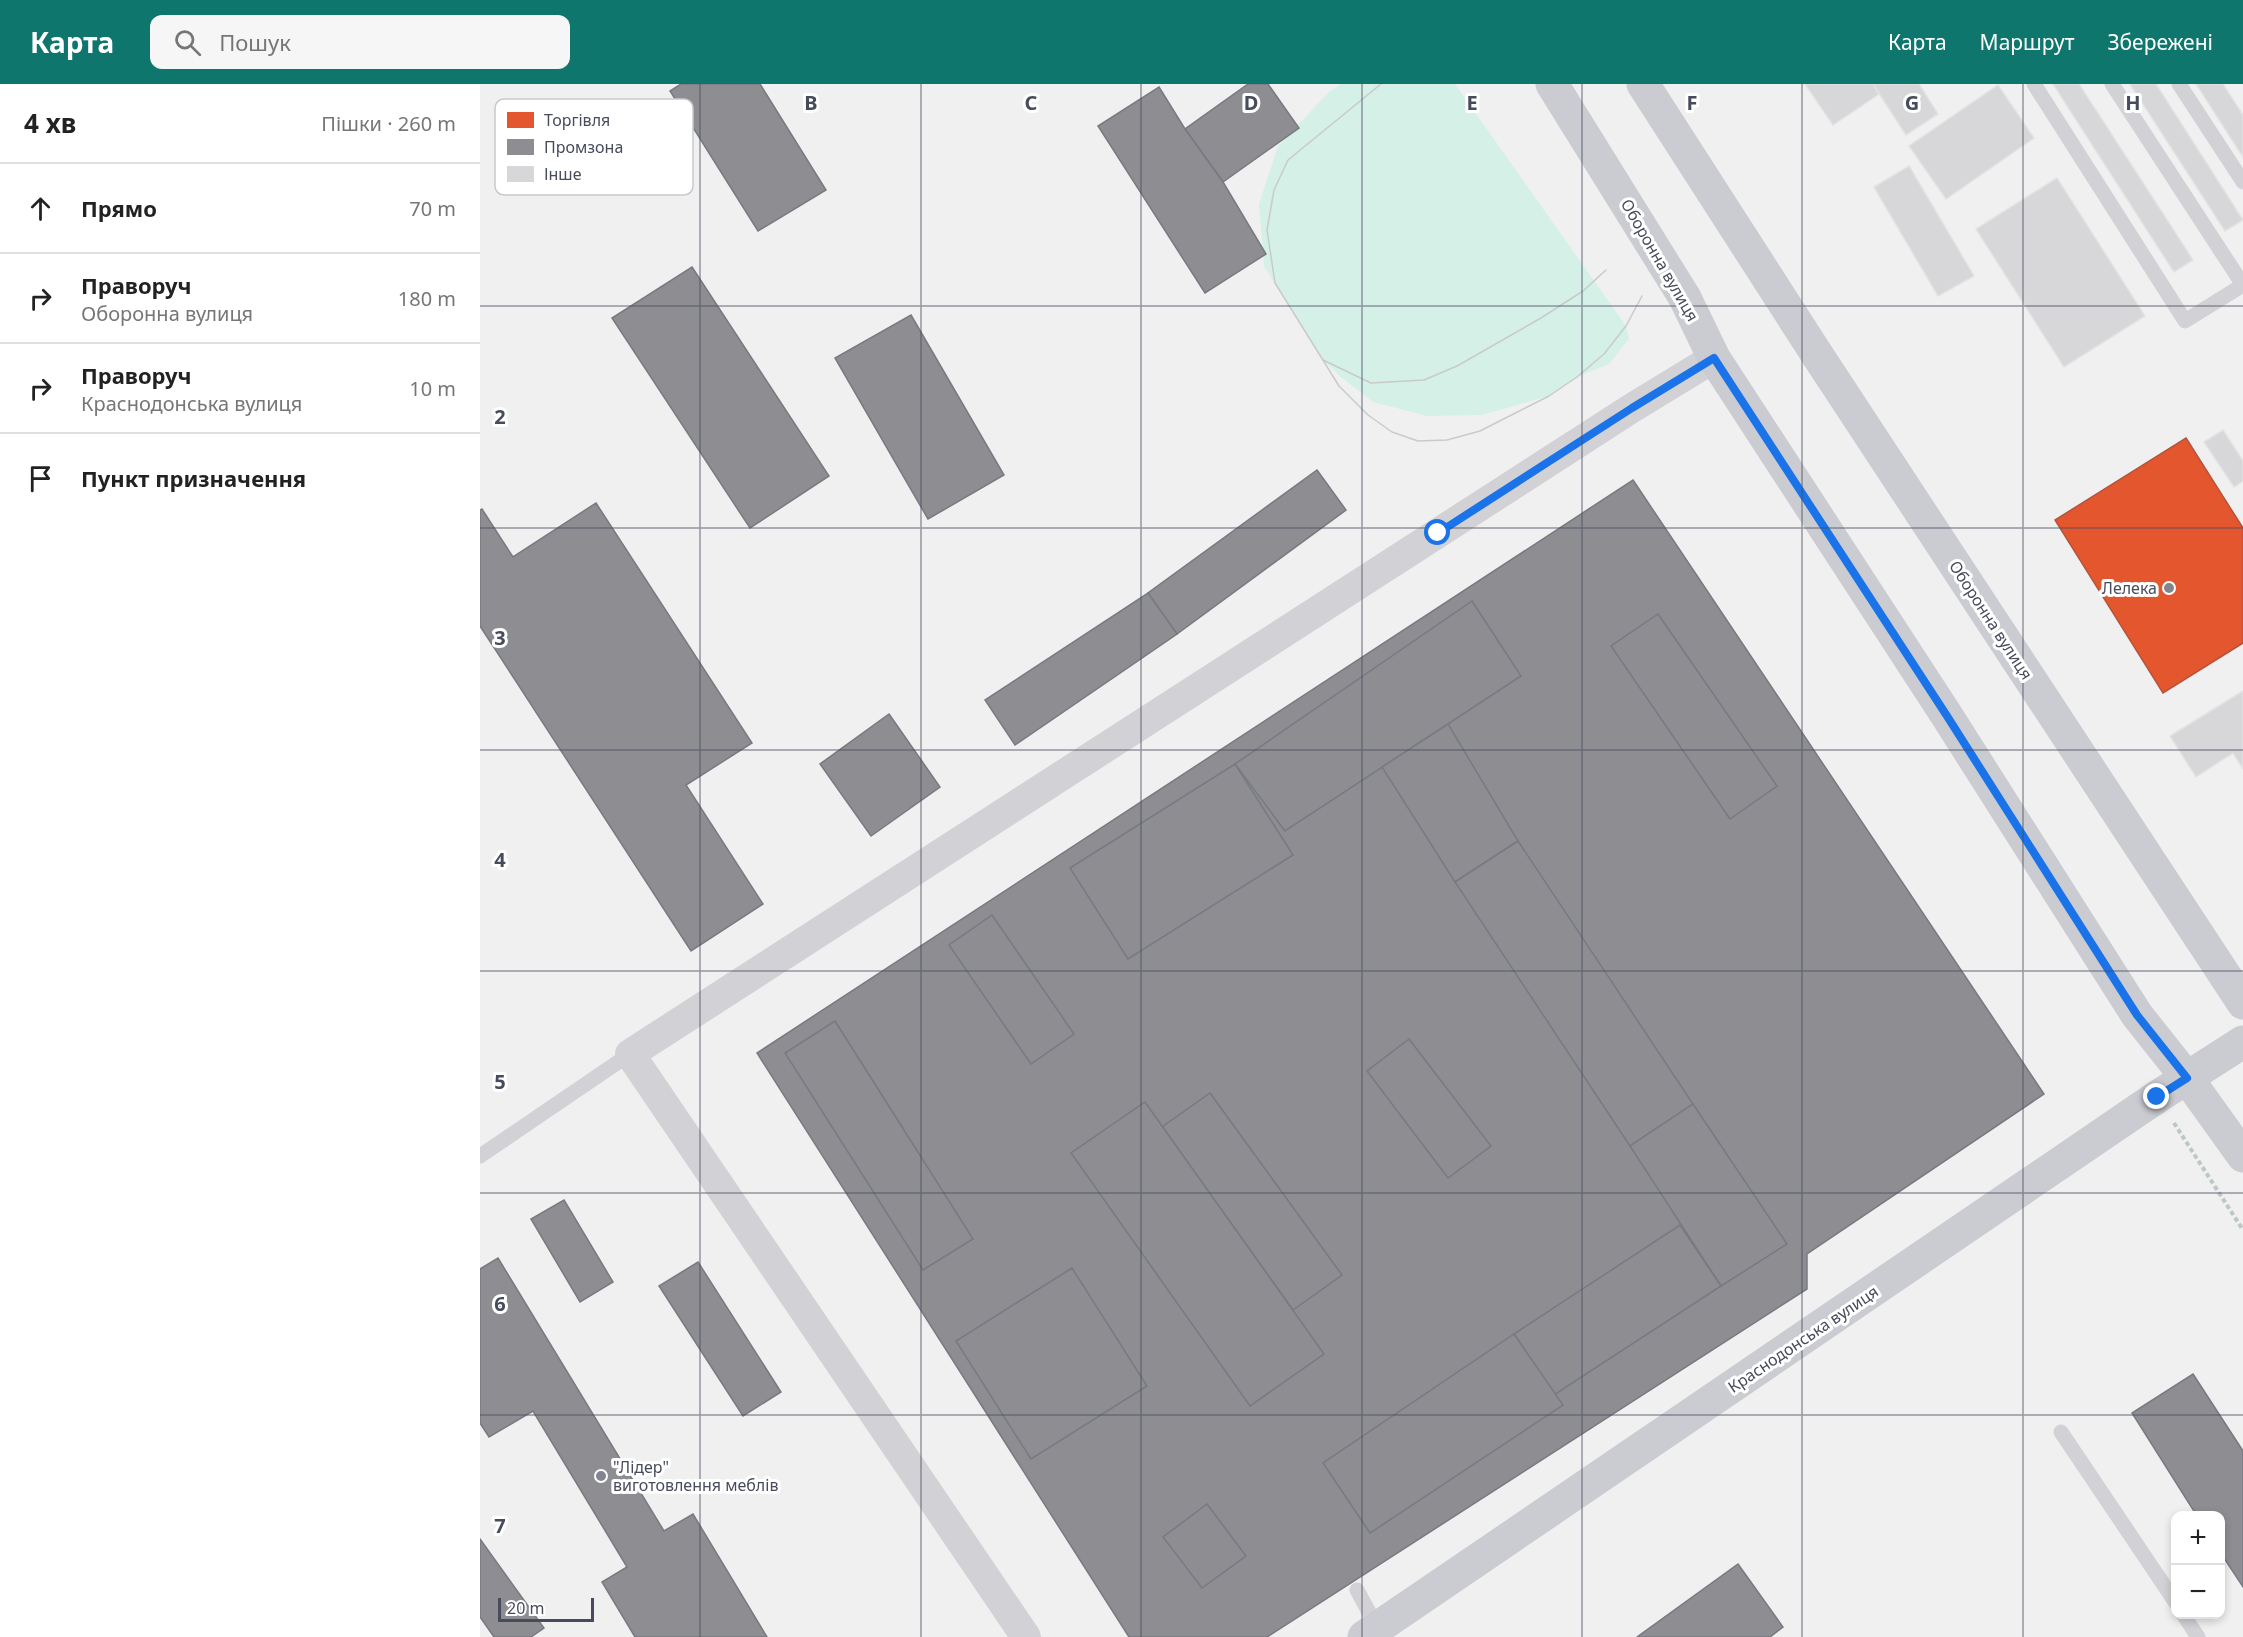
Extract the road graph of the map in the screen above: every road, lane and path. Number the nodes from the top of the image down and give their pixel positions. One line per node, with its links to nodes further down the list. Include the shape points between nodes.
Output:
1 (1552, 84): 8 (main road, Оборонна вулиця, via 1685,298)
2 (1643, 84): 9 (main road, Оборонна вулиця)
3 (2034, 84): 7 (lane, via 2185,321)
4 (2112, 84): 7 (lane)
5 (2178, 84): 6 (lane)
6 (2243, 182)
7 (2243, 285)
8 (1714, 358): 11 (street); 12 (main road, Оборонна вулиця, via 2137,1015)
9 (2243, 1003)
10 (2243, 1042): 12 (main road, Краснодонська вулиця)
11 (630, 1054): 14 (lane); 22 (street)
12 (2187, 1078): 13 (main road, Краснодонська вулиця); 15 (main road, Оборонна вулиця)
13 (2157, 1097): 16 (path); 21 (main road, Краснодонська вулиця)
14 (480, 1156)
15 (2243, 1156)
16 (2243, 1230)
17 (2061, 1432): 19 (lane)
18 (1358, 1590): 21 (lane)
19 (2171, 1597)
20 (2186, 1619): 23 (lane)
21 (1371, 1633)
22 (1026, 1637)
23 (2198, 1637)

